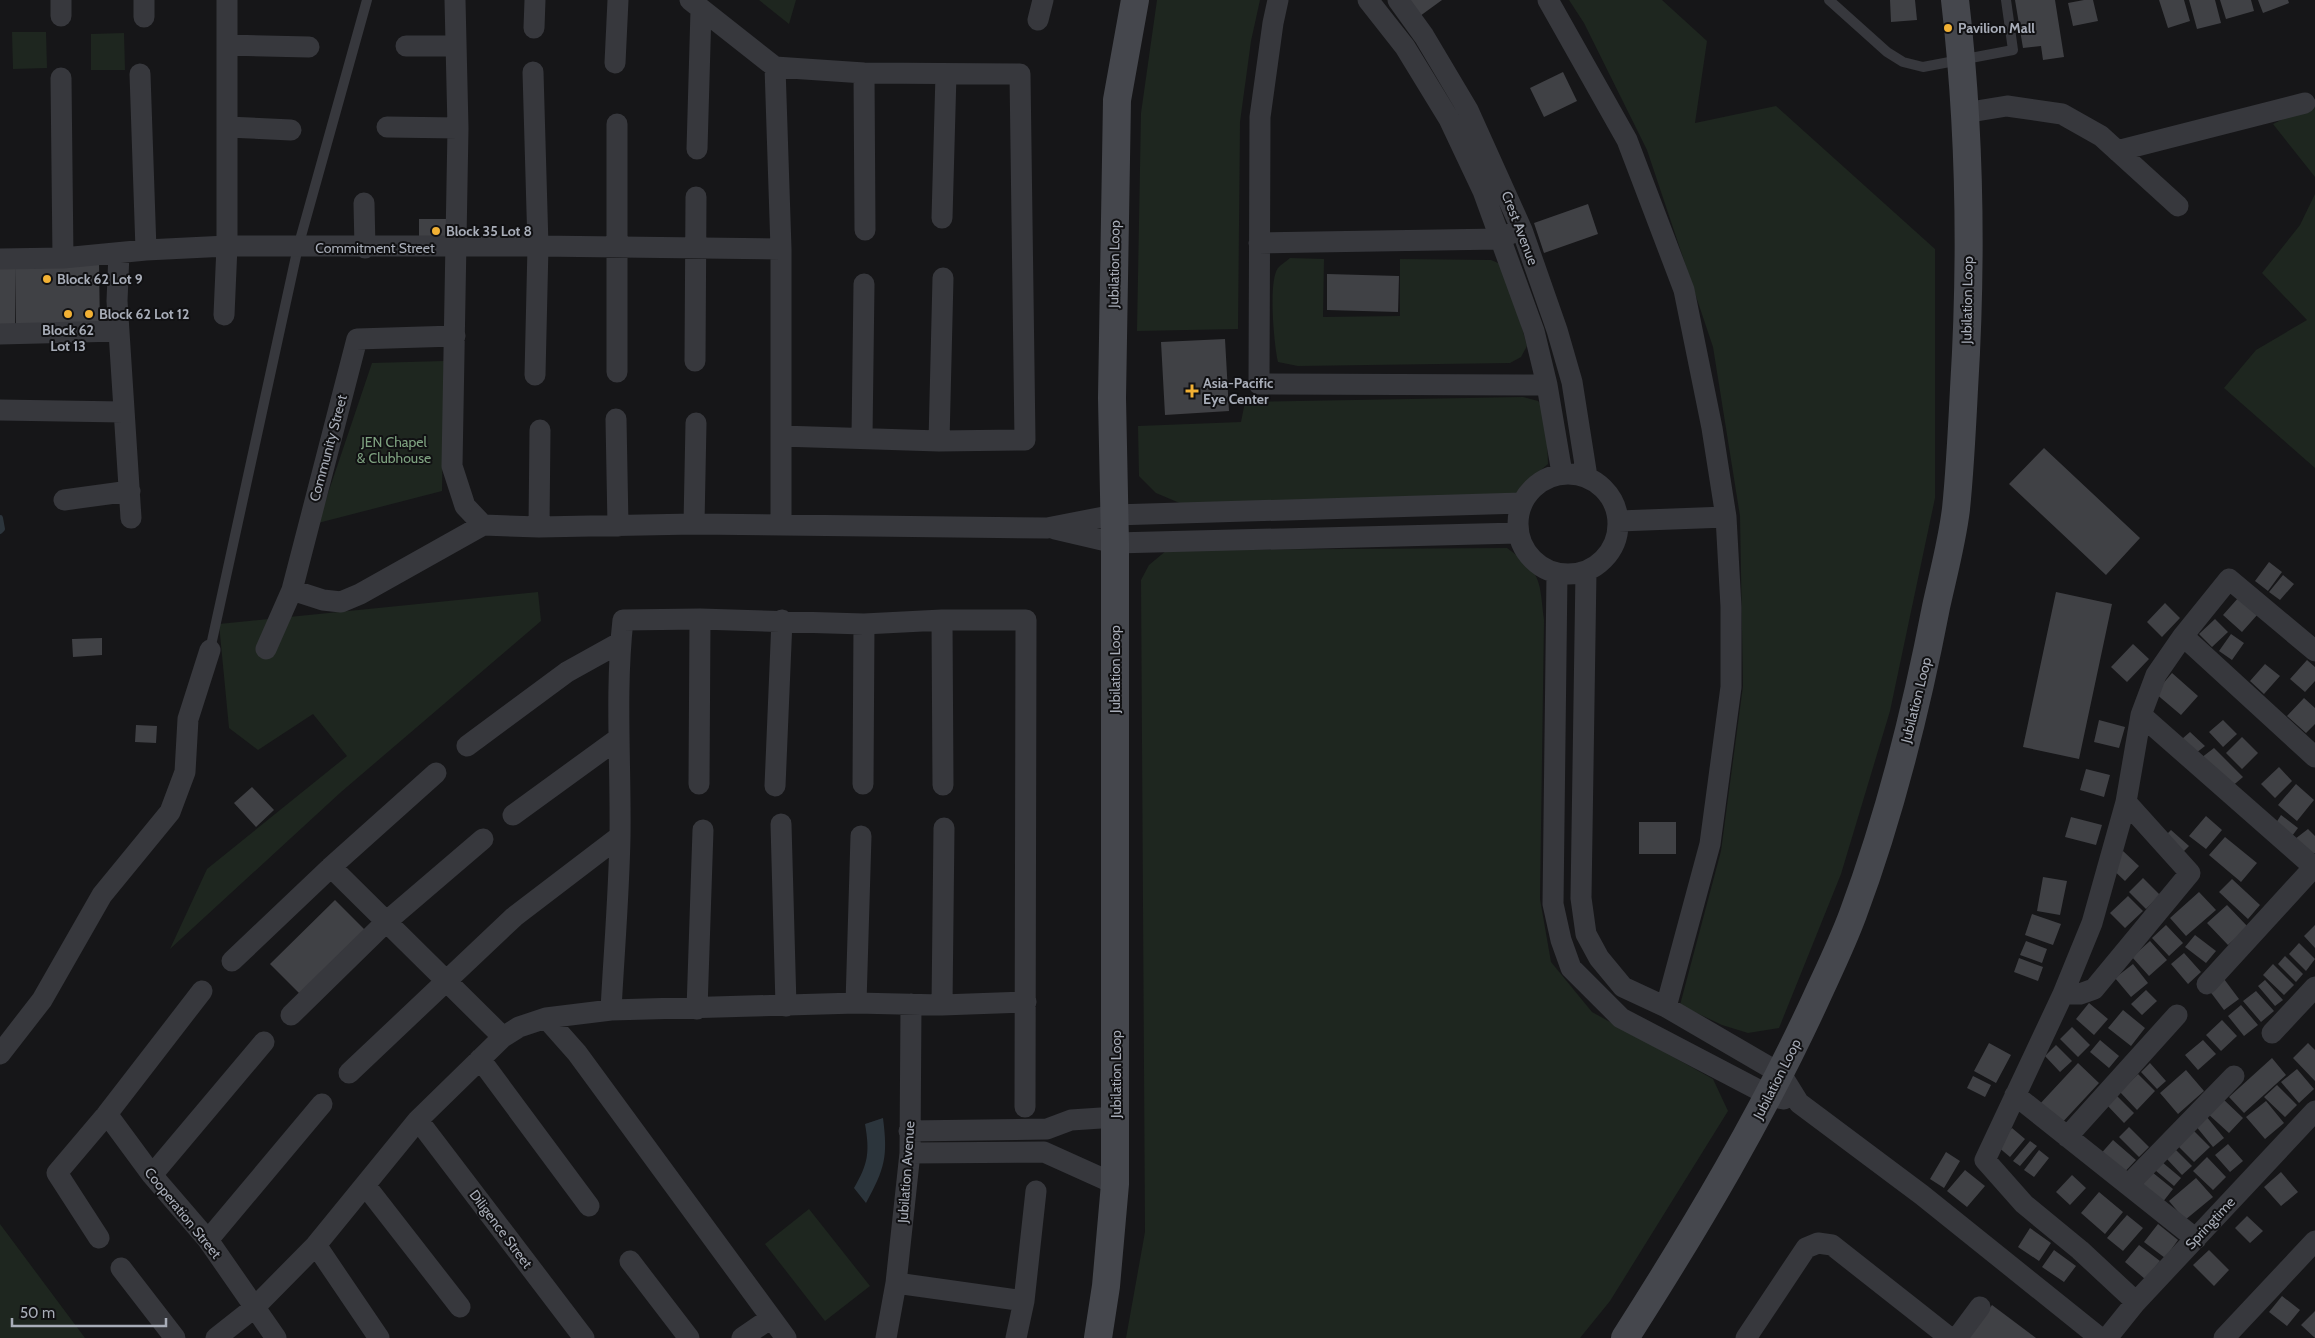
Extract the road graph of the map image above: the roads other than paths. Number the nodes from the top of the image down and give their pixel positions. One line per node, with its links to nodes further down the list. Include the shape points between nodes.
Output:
1 (226, 0): 16 (street)
2 (367, 0): 47 (lane)
3 (455, 0): 18 (street)
4 (535, 0): 15 (street)
5 (618, 0): 21 (street)
6 (1135, 0): 80 (main road, Jubilation Loop, via 1117,100 1112,398)
7 (1278, 0): 44 (street, via 1260,117)
8 (1368, 0): 43 (street, Crest Avenue, via 1406,47 1449,119 1483,191)
9 (1398, 0): 42 (street, Crest Avenue, via 1424,36 1468,110)
10 (1548, 0): 81 (street, via 1627,140 1684,290)
11 (1829, 0): 20 (lane, via 1902,62 1923,68)
12 (1955, 0): 20 (main road, Jubilation Loop)
13 (2006, 0): 20 (lane, via 2013,50)
14 (695, 5): 22 (street); 35 (street)
15 (534, 28)
16 (227, 45): 19 (street); 32 (street)
17 (406, 46): 18 (street)
18 (455, 46): 33 (street)
19 (309, 47)
20 (1962, 59): 29 (main road, Jubilation Loop)
21 (615, 63)
22 (775, 67): 24 (street); 52 (street)
23 (533, 72): 46 (street)
24 (864, 73): 26 (street); 41 (street)
25 (140, 74): 53 (street)
26 (946, 74): 40 (street); 74 (street, via 1020,74 1025,440)
27 (61, 78): 55 (street)
28 (2304, 103): 36 (street)
29 (1964, 113): 36 (street, via 2007,106 2062,114 2101,136); 148 (main road, Jubilation Loop, via 1969,268 1955,511 1922,681 1872,858 1853,916)
30 (616, 124): 50 (street)
31 (387, 127): 33 (street)
32 (226, 128): 34 (street); 45 (street)
33 (458, 128): 49 (street)
34 (291, 130)
35 (697, 149)
36 (2117, 151): 39 (street)
37 (696, 197): 51 (street)
38 (364, 203): 48 (street)
39 (2178, 206)
40 (942, 218)
41 (864, 230)
42 (1522, 230): 43 (street); 76 (street, Crest Avenue, via 1572,382)
43 (1499, 239): 44 (street); 66 (street, Crest Avenue, via 1534,331)
44 (1259, 243): 66 (street, via 1259,384)
45 (226, 246): 47 (street, Commitment Street); 53 (street, Commitment Street); 59 (street)
46 (538, 246): 49 (street, Commitment Street); 50 (street, Commitment Street); 65 (street)
47 (298, 247): 48 (street, Commitment Street); 102 (lane)
48 (364, 248): 49 (street, Commitment Street)
49 (457, 248): 62 (street)
50 (618, 248): 51 (street, Commitment Street); 64 (street)
51 (695, 248): 52 (street, Commitment Street); 63 (street)
52 (782, 249): 72 (street)
53 (146, 250): 54 (street, Commitment Street)
54 (120, 253): 55 (street, Commitment Street); 60 (street, via 117,301)
55 (63, 258): 56 (street, Commitment Street)
56 (0, 259)
57 (943, 278): 74 (street)
58 (864, 284): 73 (street)
59 (224, 315)
60 (120, 331): 61 (street); 68 (street)
61 (0, 334)
62 (455, 336): 85 (street, via 452,466 465,506); 94 (street, Community Street, via 357,339)
63 (695, 361)
64 (617, 372)
65 (535, 375)
66 (1548, 385): 75 (street, Crest Avenue)
67 (0, 410): 68 (street)
68 (123, 412): 77 (street)
69 (616, 419): 87 (street)
70 (696, 423): 84 (street)
71 (540, 430): 88 (street)
72 (781, 436): 73 (street); 86 (street)
73 (862, 437): 74 (street)
74 (939, 441)
75 (1562, 473): 76 (street); 79 (street, via 1546,478 1532,488)
76 (1587, 477): 83 (street, via 1609,494)
77 (130, 491): 78 (street); 82 (street)
78 (64, 500)
79 (1522, 503): 80 (street); 90 (street, via 1517,517)
80 (1114, 515): 89 (street); 91 (main road, Jubilation Loop)
81 (1726, 516): 83 (street); 135 (street, via 1731,687 1710,844)
82 (131, 518)
83 (1619, 521): 92 (street, via 1611,551)
84 (694, 524): 86 (street); 87 (street)
85 (482, 525): 88 (street); 94 (street, via 341,602)
86 (781, 525): 89 (street)
87 (618, 526): 88 (street)
88 (539, 527)
89 (1047, 528): 91 (street)
90 (1518, 533): 91 (street); 93 (street, via 1522,547 1532,559)
91 (1115, 543): 154 (main road, Jubilation Loop)
92 (1586, 571): 93 (street); 135 (street, via 1581,898 1586,934 1599,958 1623,987)
93 (1557, 574): 148 (street, via 1554,904 1571,968 1621,1018)
94 (292, 590): 101 (street, Community Street)
95 (700, 618): 96 (street); 100 (street, via 623,620); 109 (street)
96 (782, 620): 98 (street); 112 (street)
97 (942, 620): 98 (street); 111 (street); 130 (street, via 1026,620)
98 (864, 624): 110 (street)
99 (2184, 636): 103 (street, via 2229,579); 104 (street, via 2156,676); 107 (street)
100 (620, 642): 105 (street); 106 (street, via 567,672)
101 (266, 649)
102 (210, 650): 144 (street, via 188,720 185,772 170,812 102,895 42,1000)
103 (2315, 651)
104 (2141, 715): 113 (street); 122 (street)
105 (619, 738): 114 (street); 118 (street)
106 (467, 746)
107 (2315, 757)
108 (436, 773): 121 (street)
109 (699, 784)
110 (863, 784)
111 (943, 785)
112 (776, 786)
113 (2126, 802): 129 (street, via 2092,923); 129 (street, via 2190,873 2094,989 2080,994)
114 (513, 815)
115 (781, 824): 134 (street)
116 (944, 828): 133 (street)
117 (703, 830): 136 (street)
118 (620, 836): 125 (street, via 514,916); 137 (street)
119 (861, 836): 131 (street)
120 (483, 840): 123 (street)
121 (331, 867): 123 (street); 124 (street)
122 (2315, 868): 126 (street)
123 (386, 922): 125 (street); 138 (street)
124 (232, 961)
125 (445, 981): 142 (street); 146 (street)
126 (2207, 984)
127 (2315, 988): 141 (street)
128 (202, 991): 153 (street)
129 (2063, 994): 149 (street)
130 (1026, 1002): 133 (street); 151 (street)
131 (856, 1003): 132 (street); 134 (street)
132 (912, 1004): 133 (street); 157 (street, Jubilation Avenue)
133 (942, 1005)
134 (786, 1006): 136 (street)
135 (1666, 1007): 148 (street)
136 (697, 1009): 137 (street)
137 (610, 1010): 140 (street)
138 (291, 1015)
139 (2178, 1015): 158 (street)
140 (546, 1018): 142 (street, via 519,1027); 180 (street, via 577,1053)
141 (2272, 1034)
142 (503, 1037): 145 (street)
143 (264, 1042): 161 (street)
144 (0, 1054)
145 (480, 1059): 155 (street); 166 (street)
146 (349, 1073)
147 (2234, 1076): 164 (street)
148 (1776, 1085): 192 (main road, Jubilation Loop); 196 (street)
149 (2015, 1095): 158 (street); 176 (street, via 1985,1160 2024,1204)
150 (322, 1104): 169 (street)
151 (1026, 1107)
152 (2315, 1111): 168 (street, Springtime)
153 (106, 1114): 161 (street, Cooperation Street); 167 (street, via 57,1173)
154 (1116, 1117): 156 (street, via 1071,1120); 162 (main road, Jubilation Loop)
155 (418, 1120): 163 (street); 185 (street, Diligence Street)
156 (1047, 1129): 157 (street); 159 (street)
157 (910, 1131): 160 (street, Jubilation Avenue)
158 (2068, 1137): 164 (street)
159 (1044, 1152): 160 (street); 162 (street)
160 (910, 1153): 174 (street, Jubilation Avenue)
161 (152, 1175): 169 (street, Cooperation Street)
162 (1115, 1184): 191 (main road, Jubilation Loop)
163 (365, 1185): 171 (street); 177 (street)
164 (2128, 1185): 168 (street)
165 (1036, 1191): 175 (street)
166 (589, 1206)
167 (98, 1238)
168 (2196, 1239): 176 (street, Springtime)
169 (208, 1240): 179 (street, Cooperation Street)
170 (2315, 1240): 198 (street)
171 (316, 1244): 179 (street); 184 (street)
172 (630, 1261): 186 (street)
173 (121, 1268): 181 (street)
174 (896, 1283): 175 (street); 189 (street, Jubilation Avenue)
175 (1024, 1301): 190 (street)
176 (2136, 1302): 197 (street, Springtime)
177 (460, 1307)
178 (1980, 1307): 195 (street)
179 (254, 1308): 182 (street); 183 (street, Cooperation Street)
180 (771, 1318): 187 (street); 188 (street)
181 (175, 1338)
182 (216, 1338)
183 (276, 1338)
184 (379, 1338)
185 (584, 1338)
186 (688, 1338)
187 (742, 1338)
188 (786, 1338)
189 (886, 1338)
190 (1016, 1338)
191 (1098, 1338)
192 (1625, 1338)
193 (1746, 1338): 194 (street, via 1806,1248 1818,1243 1832,1245)
194 (1950, 1338)
195 (1957, 1338)
196 (2100, 1338)
197 (2107, 1338)
198 (2224, 1338)

